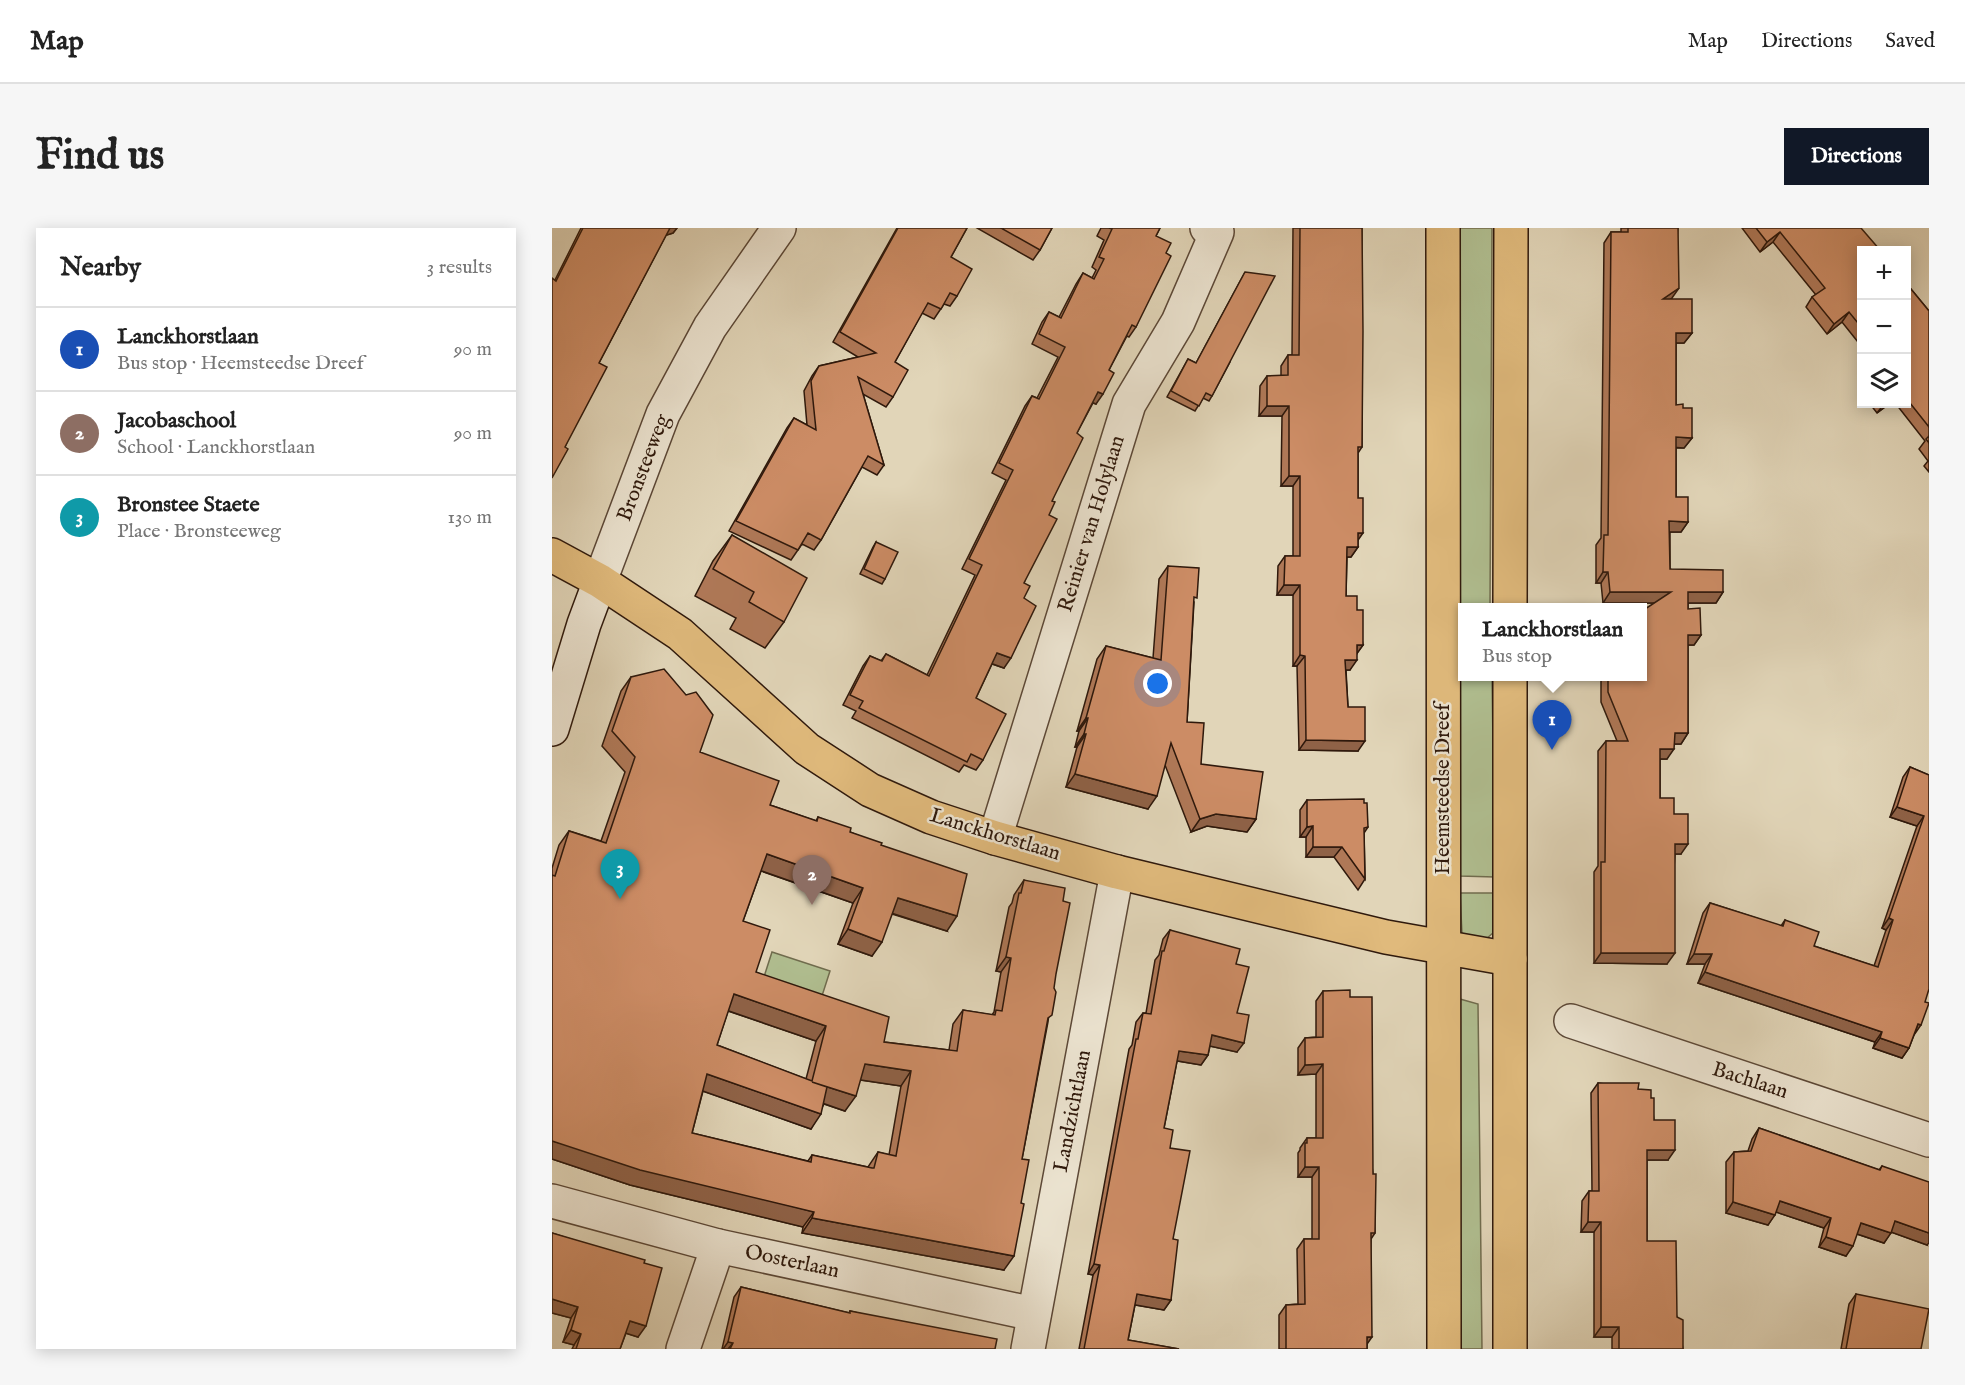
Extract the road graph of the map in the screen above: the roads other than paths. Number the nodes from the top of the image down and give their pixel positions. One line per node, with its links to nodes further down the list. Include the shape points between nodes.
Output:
1 (779, 228): 6 (street, Bronsteeweg, via 710,327 663,414)
2 (1208, 228): 10 (street, Reinier van Holylaan, via 1217,232 1178,322 1129,404)
3 (1443, 228): 12 (main road, Heemsteedse Dreef)
4 (1511, 228): 7 (main road)
5 (552, 555): 6 (main road, Lanckhorstlaan)
6 (600, 581): 9 (street, Bronsteeweg); 10 (main road, Lanckhorstlaan, via 680,634 807,749 870,790 931,817)
7 (1510, 603)
8 (1510, 681): 13 (main road)
9 (552, 729)
10 (995, 838): 11 (main road, Lanckhorstlaan)
11 (1117, 872): 12 (main road, Lanckhorstlaan, via 1386,937); 18 (street, Landzichtlaan)
12 (1444, 946): 13 (main road, Lanckhorstlaan); 21 (main road, Heemsteedse Dreef)
13 (1510, 959): 22 (main road)
14 (1571, 1021): 15 (street, Bachlaan)
15 (1929, 1140)
16 (552, 1201): 17 (street, Oosterlaan)
17 (718, 1246): 18 (street, Oosterlaan); 19 (street)
18 (1034, 1314): 20 (street, Landzichtlaan)
19 (683, 1349)
20 (1028, 1349)
21 (1444, 1349)
22 (1510, 1349)

